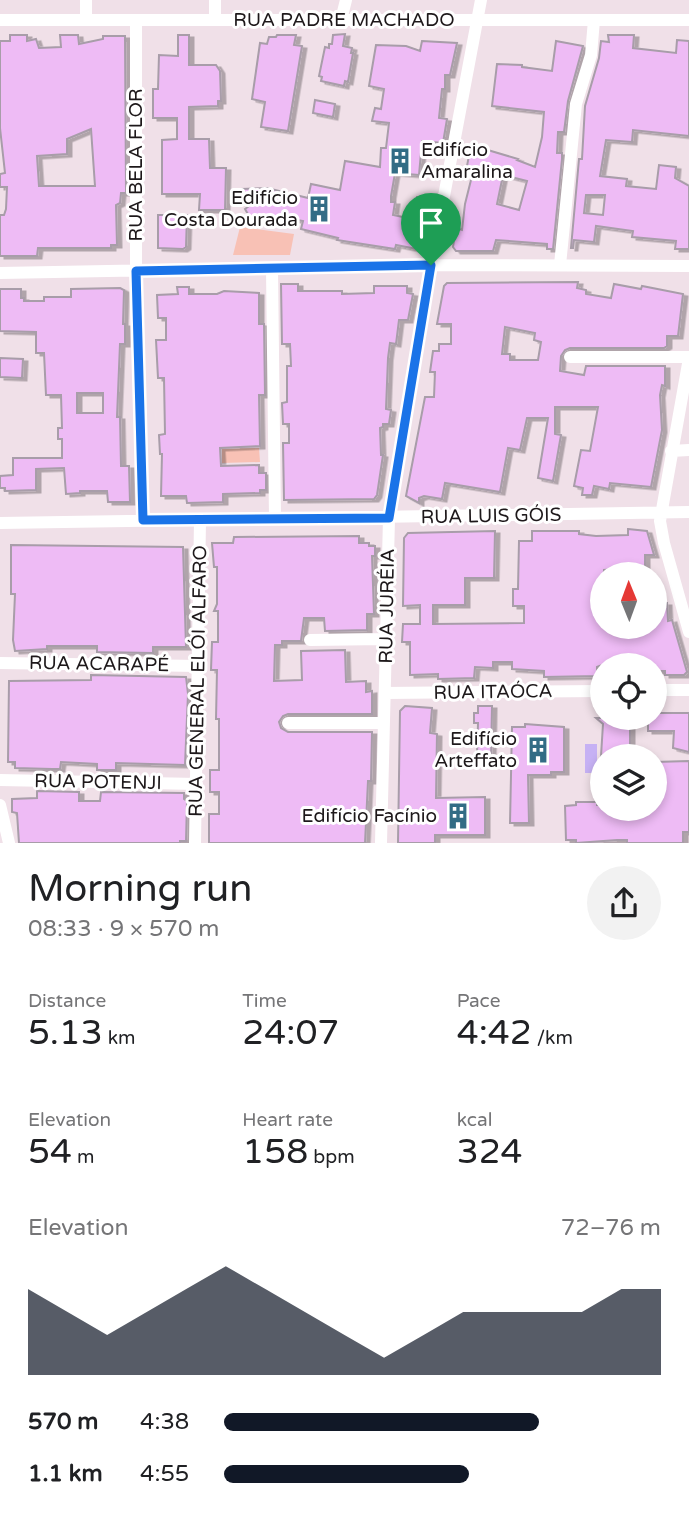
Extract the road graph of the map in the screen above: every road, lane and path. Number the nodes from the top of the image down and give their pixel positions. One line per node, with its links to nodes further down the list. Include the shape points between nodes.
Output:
1 (86, 0): 6 (street)
2 (215, 0): 8 (street)
3 (346, 0): 9 (street)
4 (481, 0): 10 (street, RUA JURÉIA)
5 (0, 20): 6 (street, RUA PADRE MACHADO)
6 (86, 20): 7 (street, RUA PADRE MACHADO)
7 (136, 20): 8 (street, RUA PADRE MACHADO); 17 (street, RUA BELA FLOR)
8 (215, 20): 9 (street, RUA PADRE MACHADO)
9 (341, 20): 10 (street, RUA PADRE MACHADO)
10 (477, 20): 11 (street, RUA PADRE MACHADO); 13 (street, RUA JURÉIA)
11 (594, 20): 12 (street, RUA PADRE MACHADO); 14 (street, via 589,62 576,104)
12 (689, 20)
13 (431, 265): 14 (street); 16 (street); 25 (street, RUA JURÉIA)
14 (560, 265): 15 (street)
15 (689, 266)
16 (272, 269): 17 (street); 26 (street)
17 (136, 271): 18 (street); 27 (street, RUA BELA FLOR)
18 (0, 273)
19 (570, 357): 20 (street)
20 (689, 358): 22 (street)
21 (689, 450): 22 (street)
22 (671, 451): 24 (street)
23 (689, 512): 24 (street, RUA LUIS GÓIS)
24 (660, 513): 25 (street, RUA LUIS GÓIS); 30 (street)
25 (389, 518): 26 (street, RUA LUIS GÓIS); 31 (street, RUA JURÉIA)
26 (275, 519): 28 (street, RUA LUIS GÓIS)
27 (143, 520): 28 (street, RUA LUIS GÓIS); 29 (street, RUA LUIS GÓIS)
28 (201, 520): 34 (street, RUA GENERAL ELÓI ALFARO)
29 (0, 523)
30 (689, 632)
31 (385, 639): 32 (street); 38 (street, RUA JURÉIA)
32 (310, 640)
33 (0, 663): 34 (street, RUA ACARAPÉ)
34 (199, 666): 42 (street, RUA GENERAL ELÓI ALFARO)
35 (667, 690): 36 (street)
36 (689, 690)
37 (590, 691): 38 (street, RUA ITAÓCA)
38 (385, 693): 40 (street, RUA JURÉIA)
39 (288, 723): 40 (street)
40 (384, 723): 46 (street, RUA JURÉIA)
41 (0, 780): 42 (street, RUA POTENJI)
42 (197, 784): 45 (street, RUA GENERAL ELÓI ALFARO)
43 (0, 805): 44 (street)
44 (9, 843)
45 (195, 843)
46 (381, 843)

